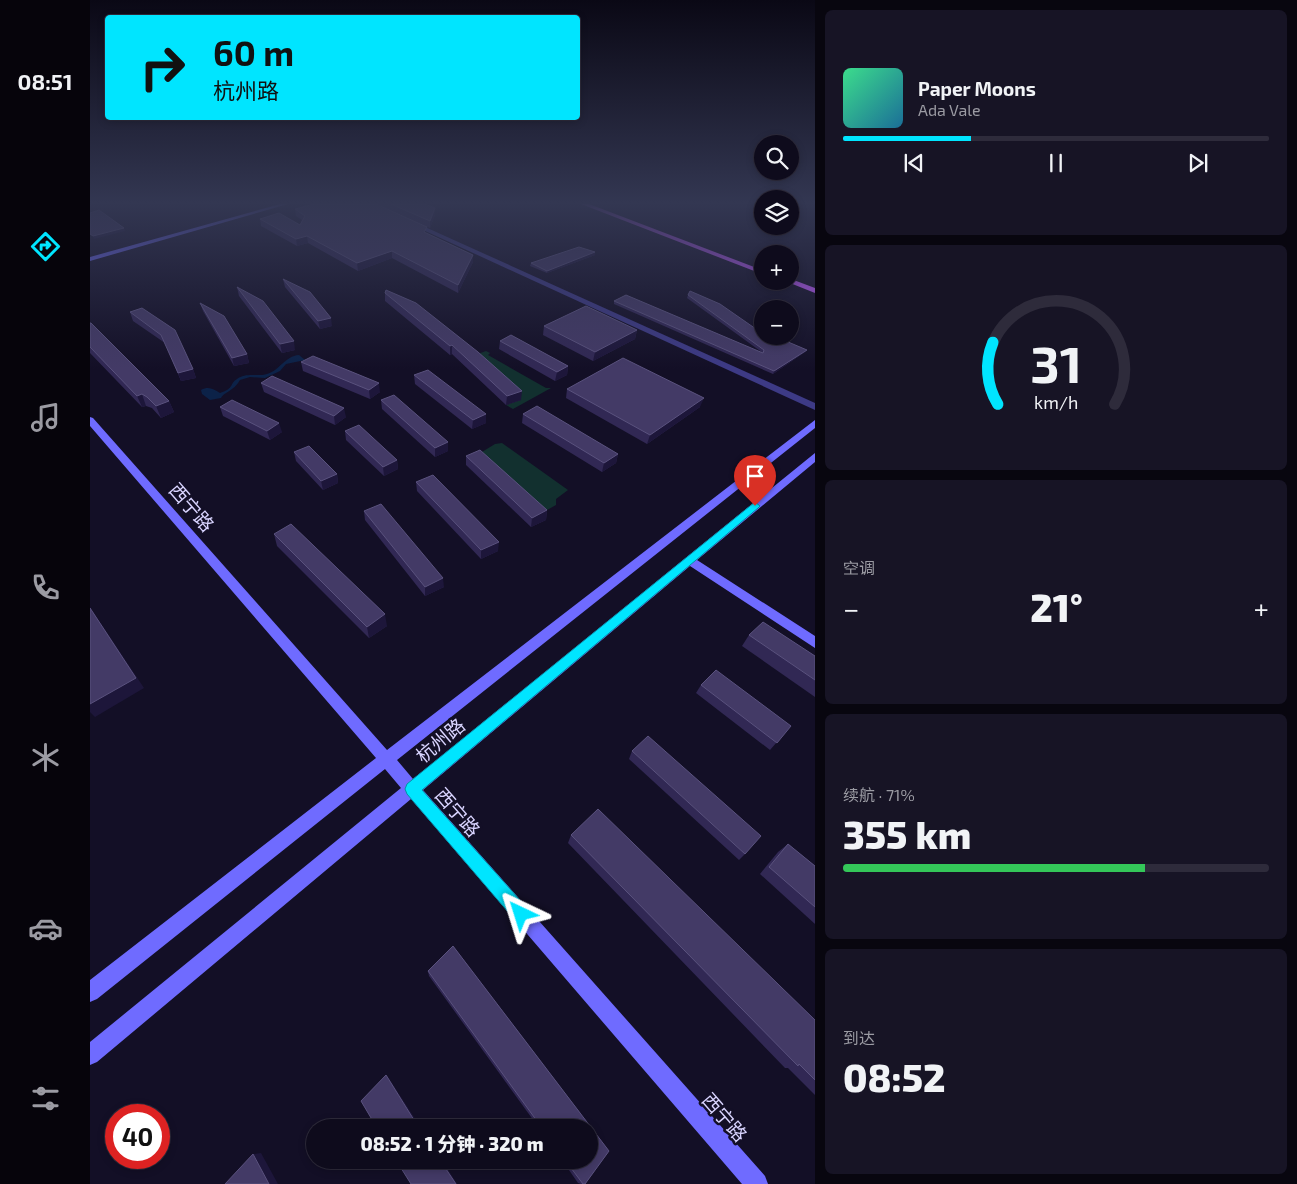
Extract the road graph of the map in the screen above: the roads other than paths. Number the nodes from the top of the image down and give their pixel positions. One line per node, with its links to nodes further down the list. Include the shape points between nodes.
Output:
1 (490, 259): 8 (street)
2 (729, 259): 3 (main road)
3 (754, 269)
4 (799, 278): 5 (main road)
5 (814, 284)
6 (799, 285): 7 (main road)
7 (814, 291)
8 (814, 408)
9 (90, 420): 14 (street, 西宁路)
10 (814, 423): 14 (street, 杭州路)
11 (814, 456): 12 (street, 杭州路)
12 (689, 560): 13 (street); 15 (street, 杭州路)
13 (814, 643)
14 (386, 760): 15 (street, 西宁路); 16 (street, 杭州路)
15 (412, 789): 17 (street, 杭州路); 18 (street, 西宁路)
16 (90, 992)
17 (90, 1056)
18 (757, 1184)

